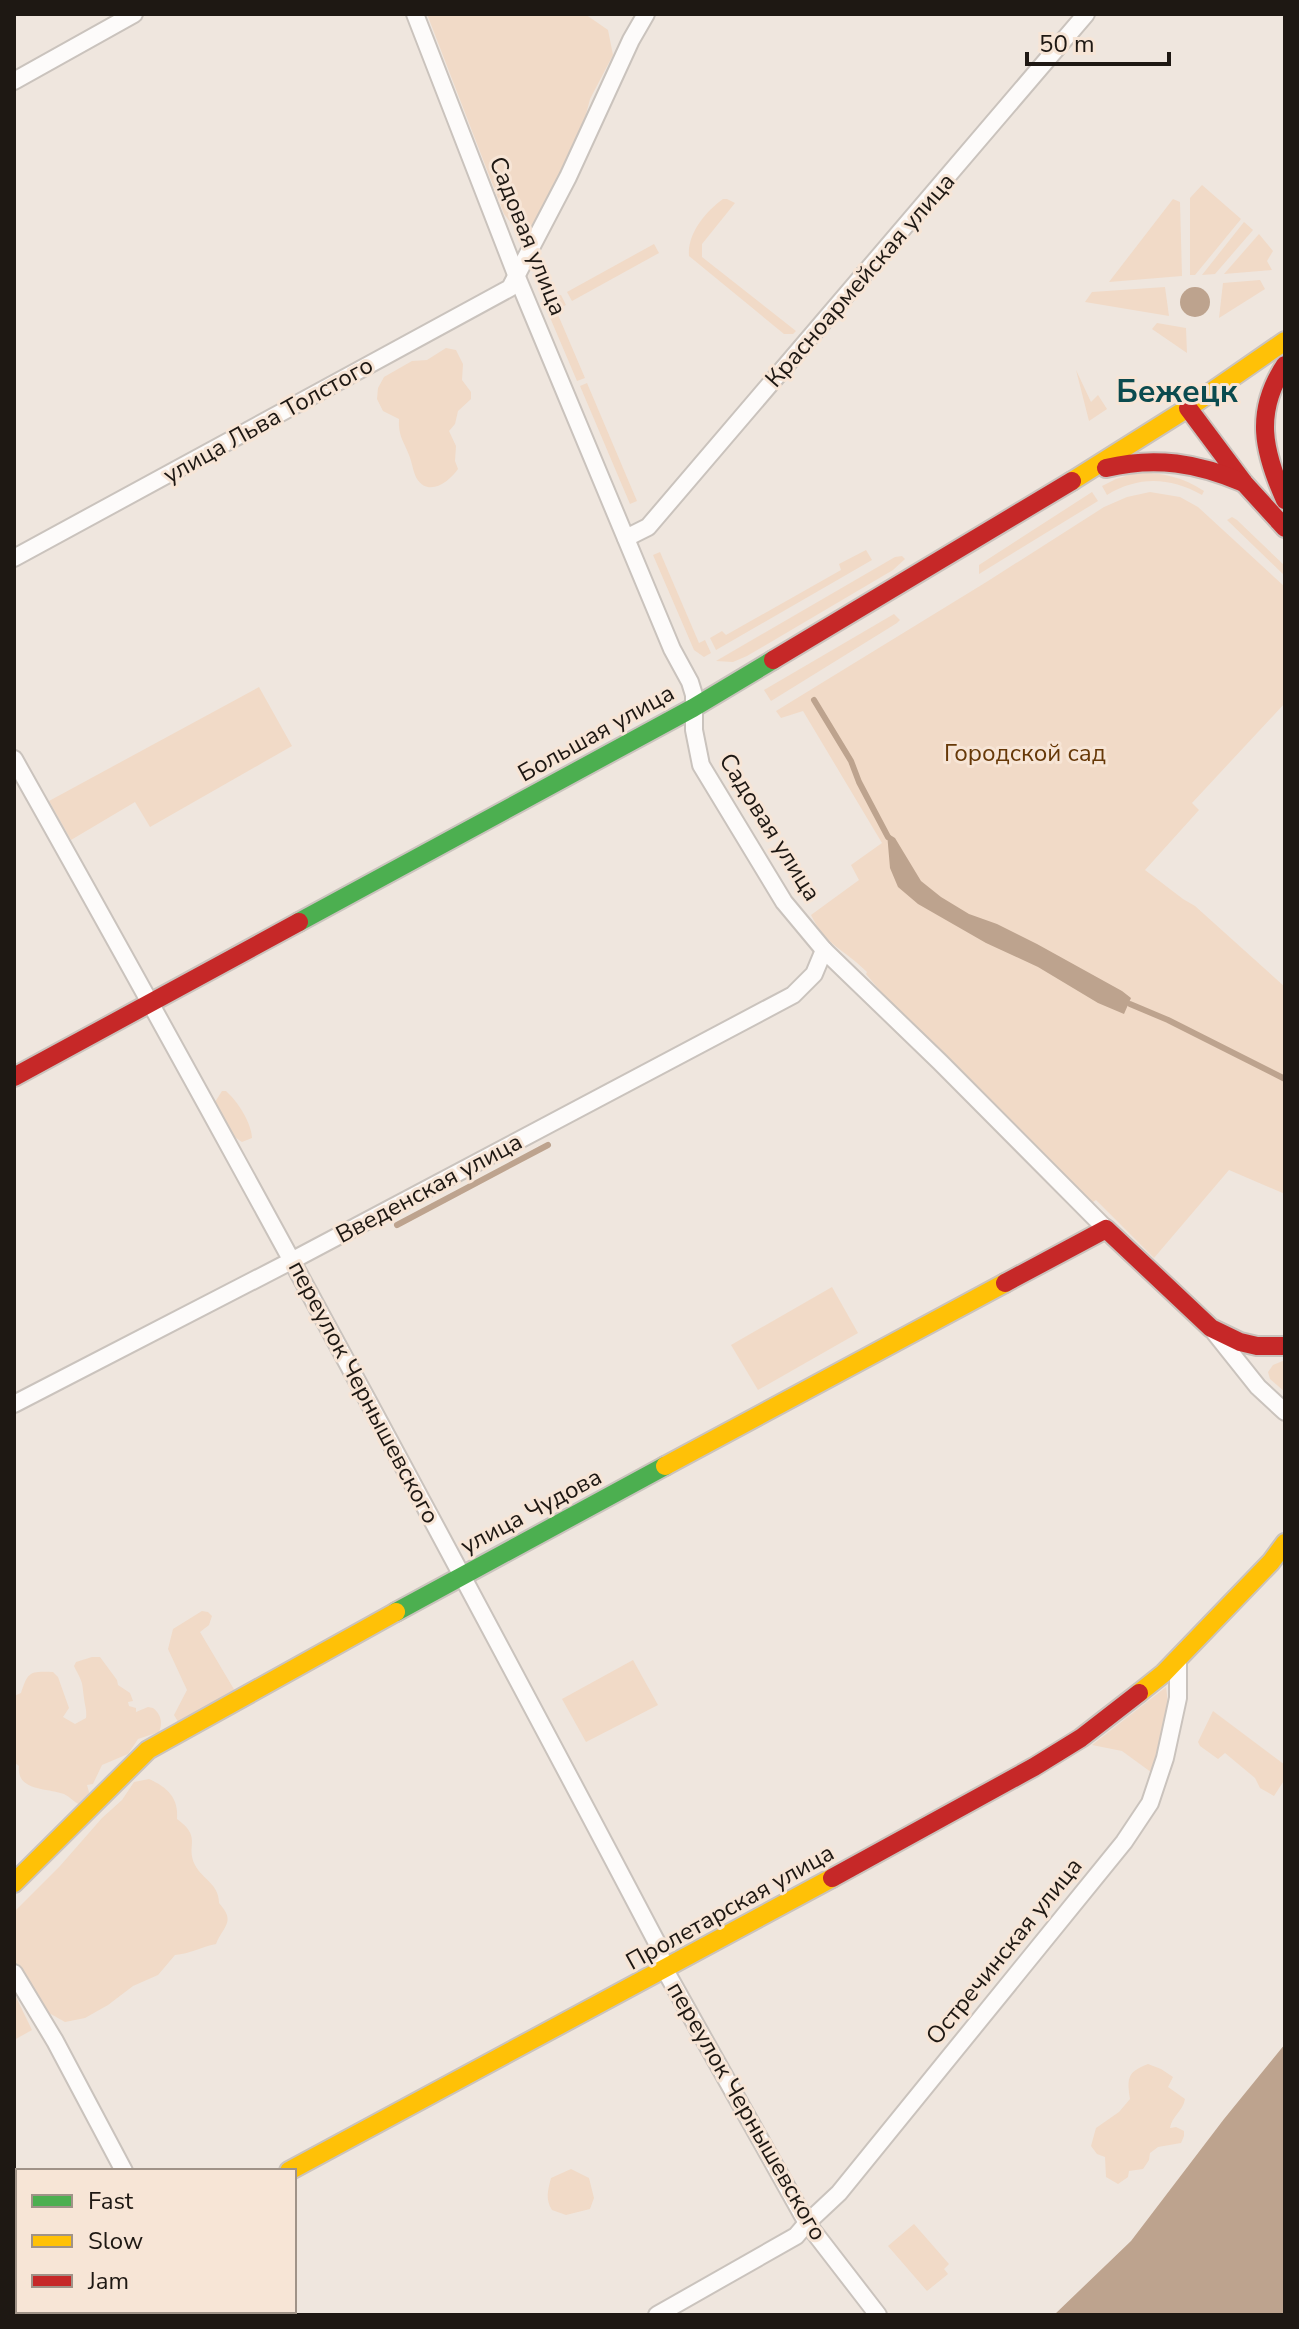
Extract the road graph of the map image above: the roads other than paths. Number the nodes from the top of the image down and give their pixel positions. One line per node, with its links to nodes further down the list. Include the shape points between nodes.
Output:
1 (134, 14): 5 (street)
2 (415, 14): 6 (street, Садовая улица)
3 (646, 14): 6 (street)
4 (1086, 14): 14 (street, Красноармейская улица, via 648,527)
5 (14, 81)
6 (517, 277): 14 (street, Садовая улица); 15 (street, улица Льва Толстого, via 510,288)
7 (1285, 341): 9 (street, Большая улица)
8 (1285, 365): 12 (street, via 1270,390 1263,421 1268,457)
9 (1188, 408): 10 (street, Большая улица); 11 (street)
10 (1088, 472): 11 (street, via 1156,460 1199,466); 16 (street, Большая улица)
11 (1244, 483): 13 (street)
12 (1285, 500)
13 (1285, 528)
14 (626, 538): 16 (street, Садовая улица, via 690,682)
15 (14, 558)
16 (693, 708): 18 (street, Садовая улица, via 701,765 784,902); 19 (street, Большая улица)
17 (14, 759): 19 (street, переулок Чернышевского)
18 (824, 950): 21 (street, Садовая улица); 22 (street, Введенская улица, via 814,974 793,995)
19 (150, 1004): 20 (street, Большая улица); 22 (street, переулок Чернышевского)
20 (14, 1077)
21 (1106, 1229): 23 (street, Садовая улица); 28 (street, улица Чудова)
22 (293, 1260): 25 (street, Введенская улица); 28 (street, переулок Чернышевского)
23 (1211, 1328): 24 (street, Садовая улица, via 1240,1342); 26 (street)
24 (1285, 1346)
25 (14, 1404)
26 (1285, 1412)
27 (1285, 1543): 29 (street)
28 (463, 1575): 30 (street, улица Чудова, via 148,1750); 31 (street, переулок Чернышевского, via 656,1941)
29 (1178, 1659): 31 (street, Пролетарская улица, via 1081,1738 1034,1767); 35 (street, Остречинская улица, via 1178,1698 1150,1803 839,2193)
30 (14, 1883)
31 (665, 1970): 34 (street, Пролетарская улица); 35 (street, переулок Чернышевского)
32 (14, 1973): 33 (street)
33 (123, 2169)
34 (293, 2169)
35 (807, 2223): 36 (street, Остречинская улица, via 796,2236); 37 (street, переулок Чернышевского)
36 (657, 2315)
37 (878, 2315)

